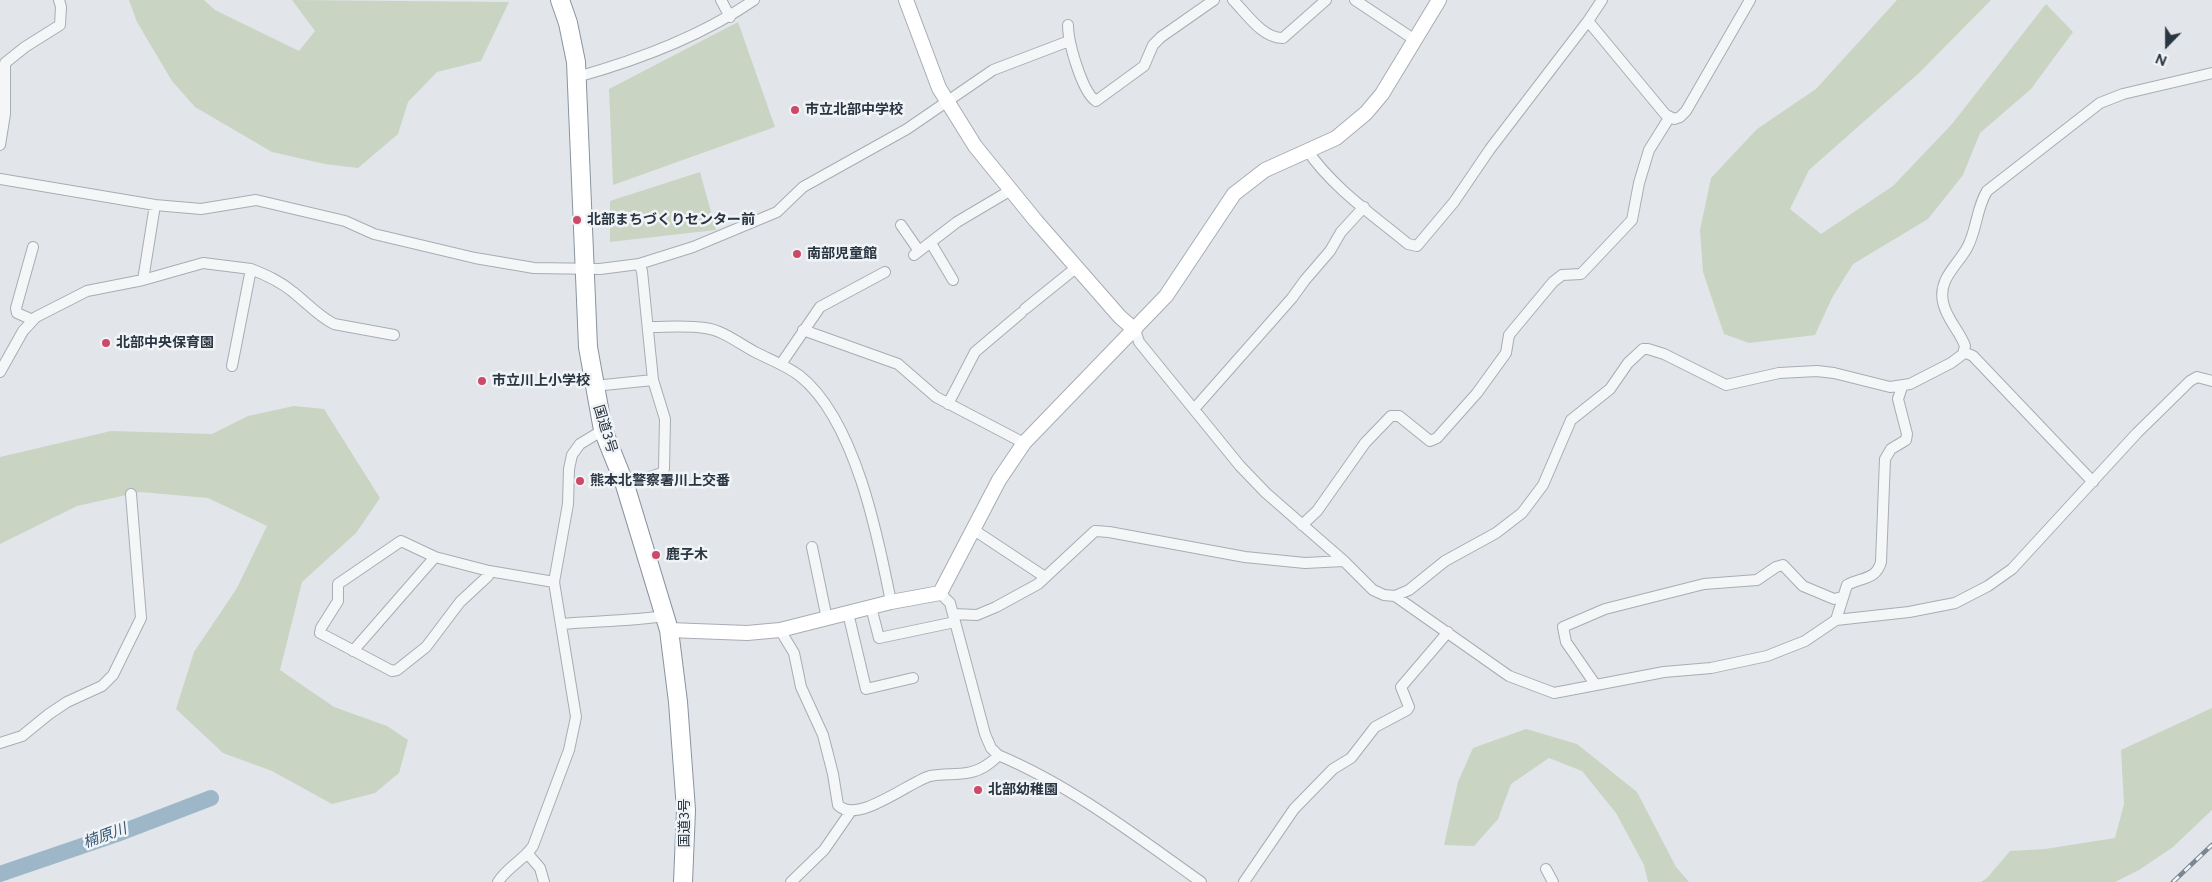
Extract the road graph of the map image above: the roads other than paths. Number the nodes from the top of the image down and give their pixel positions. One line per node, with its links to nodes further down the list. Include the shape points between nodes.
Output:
1 (59, 0): 22 (street, via 60,25 25,46 5,63 5,114)
2 (560, 0): 19 (highway, 国道3号, via 568,23)
3 (721, 0): 13 (street)
4 (754, 0): 13 (street)
5 (906, 0): 20 (street)
6 (1214, 0): 17 (street, via 1161,37 1153,45 1144,66 1096,101 1085,85)
7 (1233, 0): 8 (street, via 1260,28 1276,38 1284,38)
8 (1326, 0)
9 (1355, 0): 16 (street)
10 (1439, 0): 16 (street)
11 (1602, 0): 14 (street)
12 (1750, 0): 21 (street, via 1686,111 1677,119)
13 (730, 17): 19 (street, via 624,64)
14 (1588, 22): 21 (street); 27 (street, via 1420,244 1408,244)
15 (1068, 25): 17 (street)
16 (1415, 40): 23 (street, via 1366,114 1336,138)
17 (1069, 41): 20 (street, via 993,70)
18 (2212, 73): 43 (street, via 2100,102 1988,191 1980,203 1966,250 1949,272 1942,292 1945,311 1965,344)
19 (577, 78): 34 (highway, 国道3号)
20 (947, 104): 25 (street, via 974,146); 31 (street, via 803,187 777,212 693,247)
21 (1669, 118): 58 (street, via 1649,150 1632,220 1581,274 1562,276 1553,282 1510,335 1504,356 1460,414 1430,441 1399,416 1391,416 1365,443 1317,511)
22 (0, 145)
23 (1308, 150): 27 (street, via 1317,165); 41 (street, via 1265,170 1234,194 1166,296)
24 (0, 179): 26 (street)
25 (1011, 190): 29 (street, via 958,222); 32 (street)
26 (155, 205): 34 (street, via 201,209 256,200 345,221 374,234 475,258 534,268); 36 (street)
27 (1364, 208): 52 (street, via 1341,232 1292,298)
28 (901, 225): 29 (street, via 916,253)
29 (931, 243): 37 (street)
30 (33, 247): 38 (street, via 16,308 22,316)
31 (638, 264): 34 (street); 39 (street, via 642,271)
32 (1077, 267): 41 (street); 51 (street, via 974,352)
33 (250, 270): 36 (street, via 203,263); 42 (street, via 270,276 325,320); 45 (street)
34 (585, 270): 49 (highway, 国道3号, via 588,347)
35 (885, 272): 40 (street, via 820,307)
36 (143, 280): 38 (street, via 87,291)
37 (953, 280)
38 (33, 320): 46 (street, via 23,331)
39 (648, 327): 44 (street, via 707,328); 47 (street)
40 (803, 330): 44 (street); 51 (street, via 898,364)
41 (1135, 330): 52 (street, via 1140,342); 54 (street)
42 (394, 335)
43 (1964, 352): 50 (street, via 1951,363); 55 (street, via 1973,356)
44 (781, 364): 69 (street, via 801,377 838,425 876,527)
45 (232, 366)
46 (0, 372)
47 (653, 380): 49 (street); 56 (street, via 665,419 664,469 662,473)
48 (2212, 380): 55 (street, via 2198,378 2190,381)
49 (594, 386): 53 (highway, 国道3号)
50 (1902, 387): 67 (street, via 1817,371 1779,373 1726,385 1664,354 1643,349 1605,394 1571,420 1543,485 1522,513 1496,533 1445,561 1410,590); 68 (street, via 1898,399 1907,434 1906,440 1891,449 1885,459 1882,562 1873,576 1847,585)
51 (948, 404): 54 (street)
52 (1195, 408): 58 (street, via 1240,466)
53 (603, 430): 56 (highway, 国道3号); 65 (street, via 580,444 572,455 568,504)
54 (1024, 443): 59 (street, via 999,480)
55 (2093, 482): 74 (street, via 2012,569 1988,586 1955,603)
56 (625, 485): 75 (highway, 国道3号)
57 (131, 494): 82 (street, via 141,618 113,675 102,686 49,714 22,736)
58 (1302, 525): 62 (street)
59 (974, 530): 64 (street); 66 (street)
60 (812, 547): 73 (street)
61 (436, 557): 63 (street); 79 (street); 79 (street, via 401,541 338,584 338,601 320,633)
62 (1344, 561): 64 (street, via 1305,563 1245,557 1095,531); 67 (street, via 1373,590)
63 (489, 571): 65 (street); 79 (street, via 488,576 460,602 426,647 397,670 392,671)
64 (1045, 577): 72 (street, via 989,610)
65 (554, 582): 76 (street)
66 (940, 593): 69 (street); 72 (street, via 950,603)
67 (1395, 596): 78 (street)
68 (1842, 597): 74 (street); 81 (street, via 1834,599 1803,586 1783,565 1758,580 1704,584 1605,609 1562,627 1566,642)
69 (891, 602): 70 (street)
70 (871, 607): 71 (street); 72 (street, via 879,638)
71 (848, 613): 73 (street); 80 (street, via 866,689)
72 (954, 618): 83 (street, via 985,734)
73 (827, 619): 77 (street)
74 (1836, 620): 81 (street, via 1805,640 1767,656 1712,668 1664,672)
75 (667, 623): 76 (street, via 603,620); 77 (street, via 747,633); 89 (highway, 国道3号, via 678,702 686,810)
76 (561, 624): 85 (street, via 576,716 573,737 533,846)
77 (780, 630): 84 (street, via 794,653 801,687 823,735 838,805)
78 (1448, 632): 81 (street, via 1509,676 1540,690 1554,693); 92 (street, via 1400,687 1409,707 1407,710 1375,727 1351,758 1333,769 1294,809)
79 (353, 650)
80 (913, 678)
81 (1596, 684)
82 (0, 743)
83 (998, 755): 84 (street, via 976,772 930,776 867,808); 91 (street, via 1058,785 1109,816)
84 (851, 811): 90 (street, via 824,850)
85 (527, 853): 87 (street); 88 (street, via 540,868)
86 (1546, 869): 93 (street)
87 (498, 882)
88 (544, 882)
89 (683, 882)
90 (791, 882)
91 (1201, 882)
92 (1244, 882)
93 (1553, 882)

